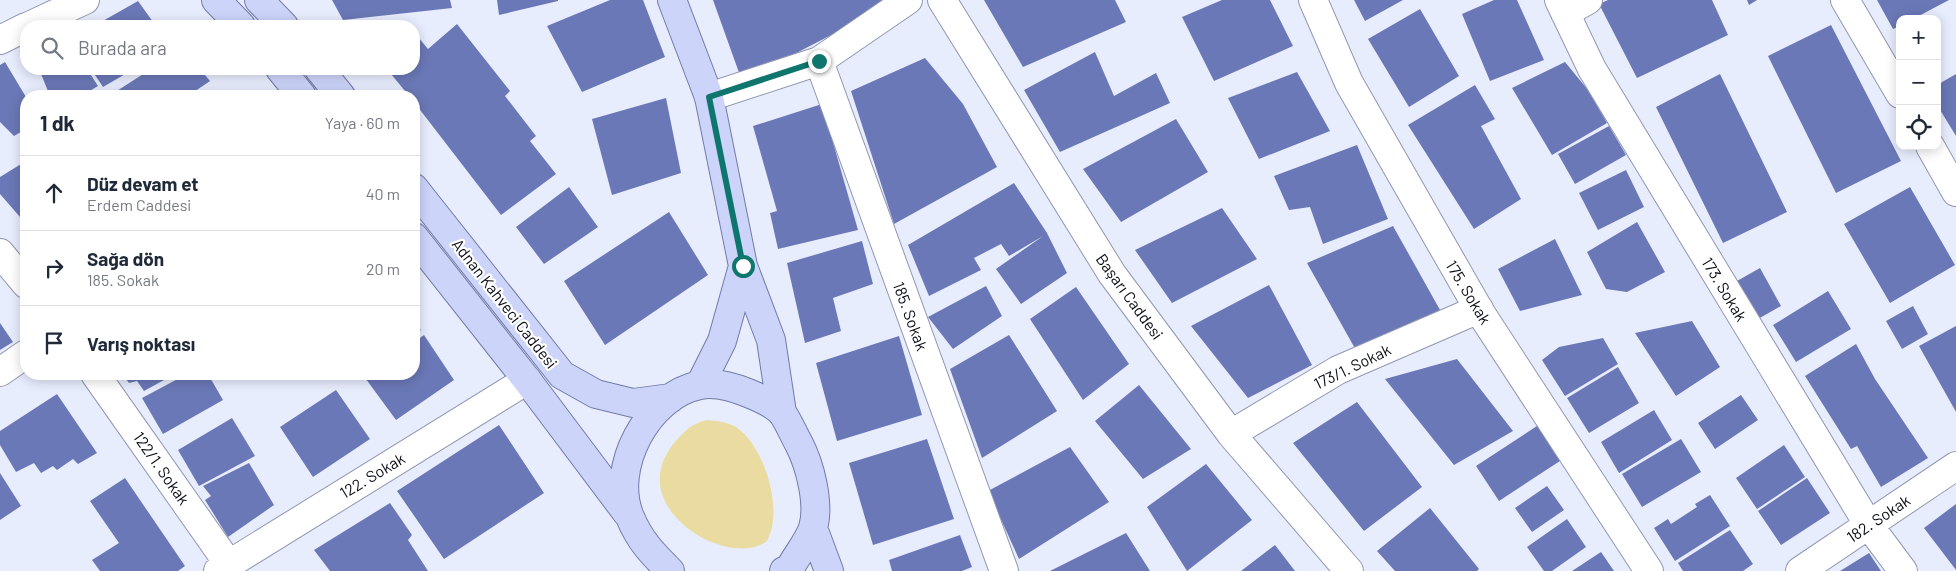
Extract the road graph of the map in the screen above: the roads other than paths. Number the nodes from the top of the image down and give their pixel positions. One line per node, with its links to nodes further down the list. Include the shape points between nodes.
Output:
1 (85, 0): 10 (street)
2 (216, 0): 11 (main road)
3 (259, 0): 12 (main road)
4 (672, 0): 21 (main road)
5 (908, 0): 15 (street)
6 (942, 0): 37 (street, Başarı Caddesi, via 1112,274)
7 (1313, 0): 29 (street, 175. Sokak, via 1349,83)
8 (1845, 0): 18 (street)
9 (1571, 4): 40 (street, 173. Sokak, via 1592,69)
10 (42, 20)
11 (236, 20)
12 (278, 20)
13 (20, 30): 14 (street)
14 (0, 40)
15 (819, 61): 21 (street); 46 (street, 185. Sokak)
16 (285, 75): 19 (main road)
17 (324, 75): 20 (main road)
18 (1896, 87)
19 (297, 90)
20 (336, 90)
21 (709, 97): 27 (main road)
22 (1932, 150): 23 (street)
23 (1956, 192)
24 (420, 196): 35 (main road, Adnan Kahveci Caddesi, via 562,375 596,394 633,403)
25 (420, 245): 33 (main road, Adnan Kahveci Caddesi)
26 (0, 253): 28 (street)
27 (743, 266): 34 (main road, via 722,341); 36 (main road, via 771,340)
28 (20, 277)
29 (1478, 309): 37 (street, 173/1. Sokak, via 1338,370); 48 (street, 175. Sokak)
30 (20, 358): 31 (street)
31 (0, 372)
32 (99, 380): 42 (street, 122/1. Sokak)
33 (527, 380): 39 (main road, Adnan Kahveci Caddesi); 42 (street, 122. Sokak)
34 (700, 385): 35 (main road); 36 (main road, via 730,386 757,396)
35 (671, 398): 39 (main road, via 647,420 630,449 624,482)
36 (782, 413): 41 (main road, via 807,460 815,498)
37 (1231, 434): 47 (street, Başarı Caddesi)
38 (1956, 466): 40 (street, 182. Sokak)
39 (629, 515): 43 (main road, via 644,544)
40 (1868, 524): 49 (street, 182. Sokak); 50 (street, 173. Sokak)
41 (813, 528): 44 (main road, via 790,568); 45 (main road)
42 (223, 567)
43 (670, 571)
44 (784, 571)
45 (829, 571)
46 (1004, 571)
47 (1348, 571)
48 (1649, 571)
49 (1800, 571)
50 (1903, 571)

